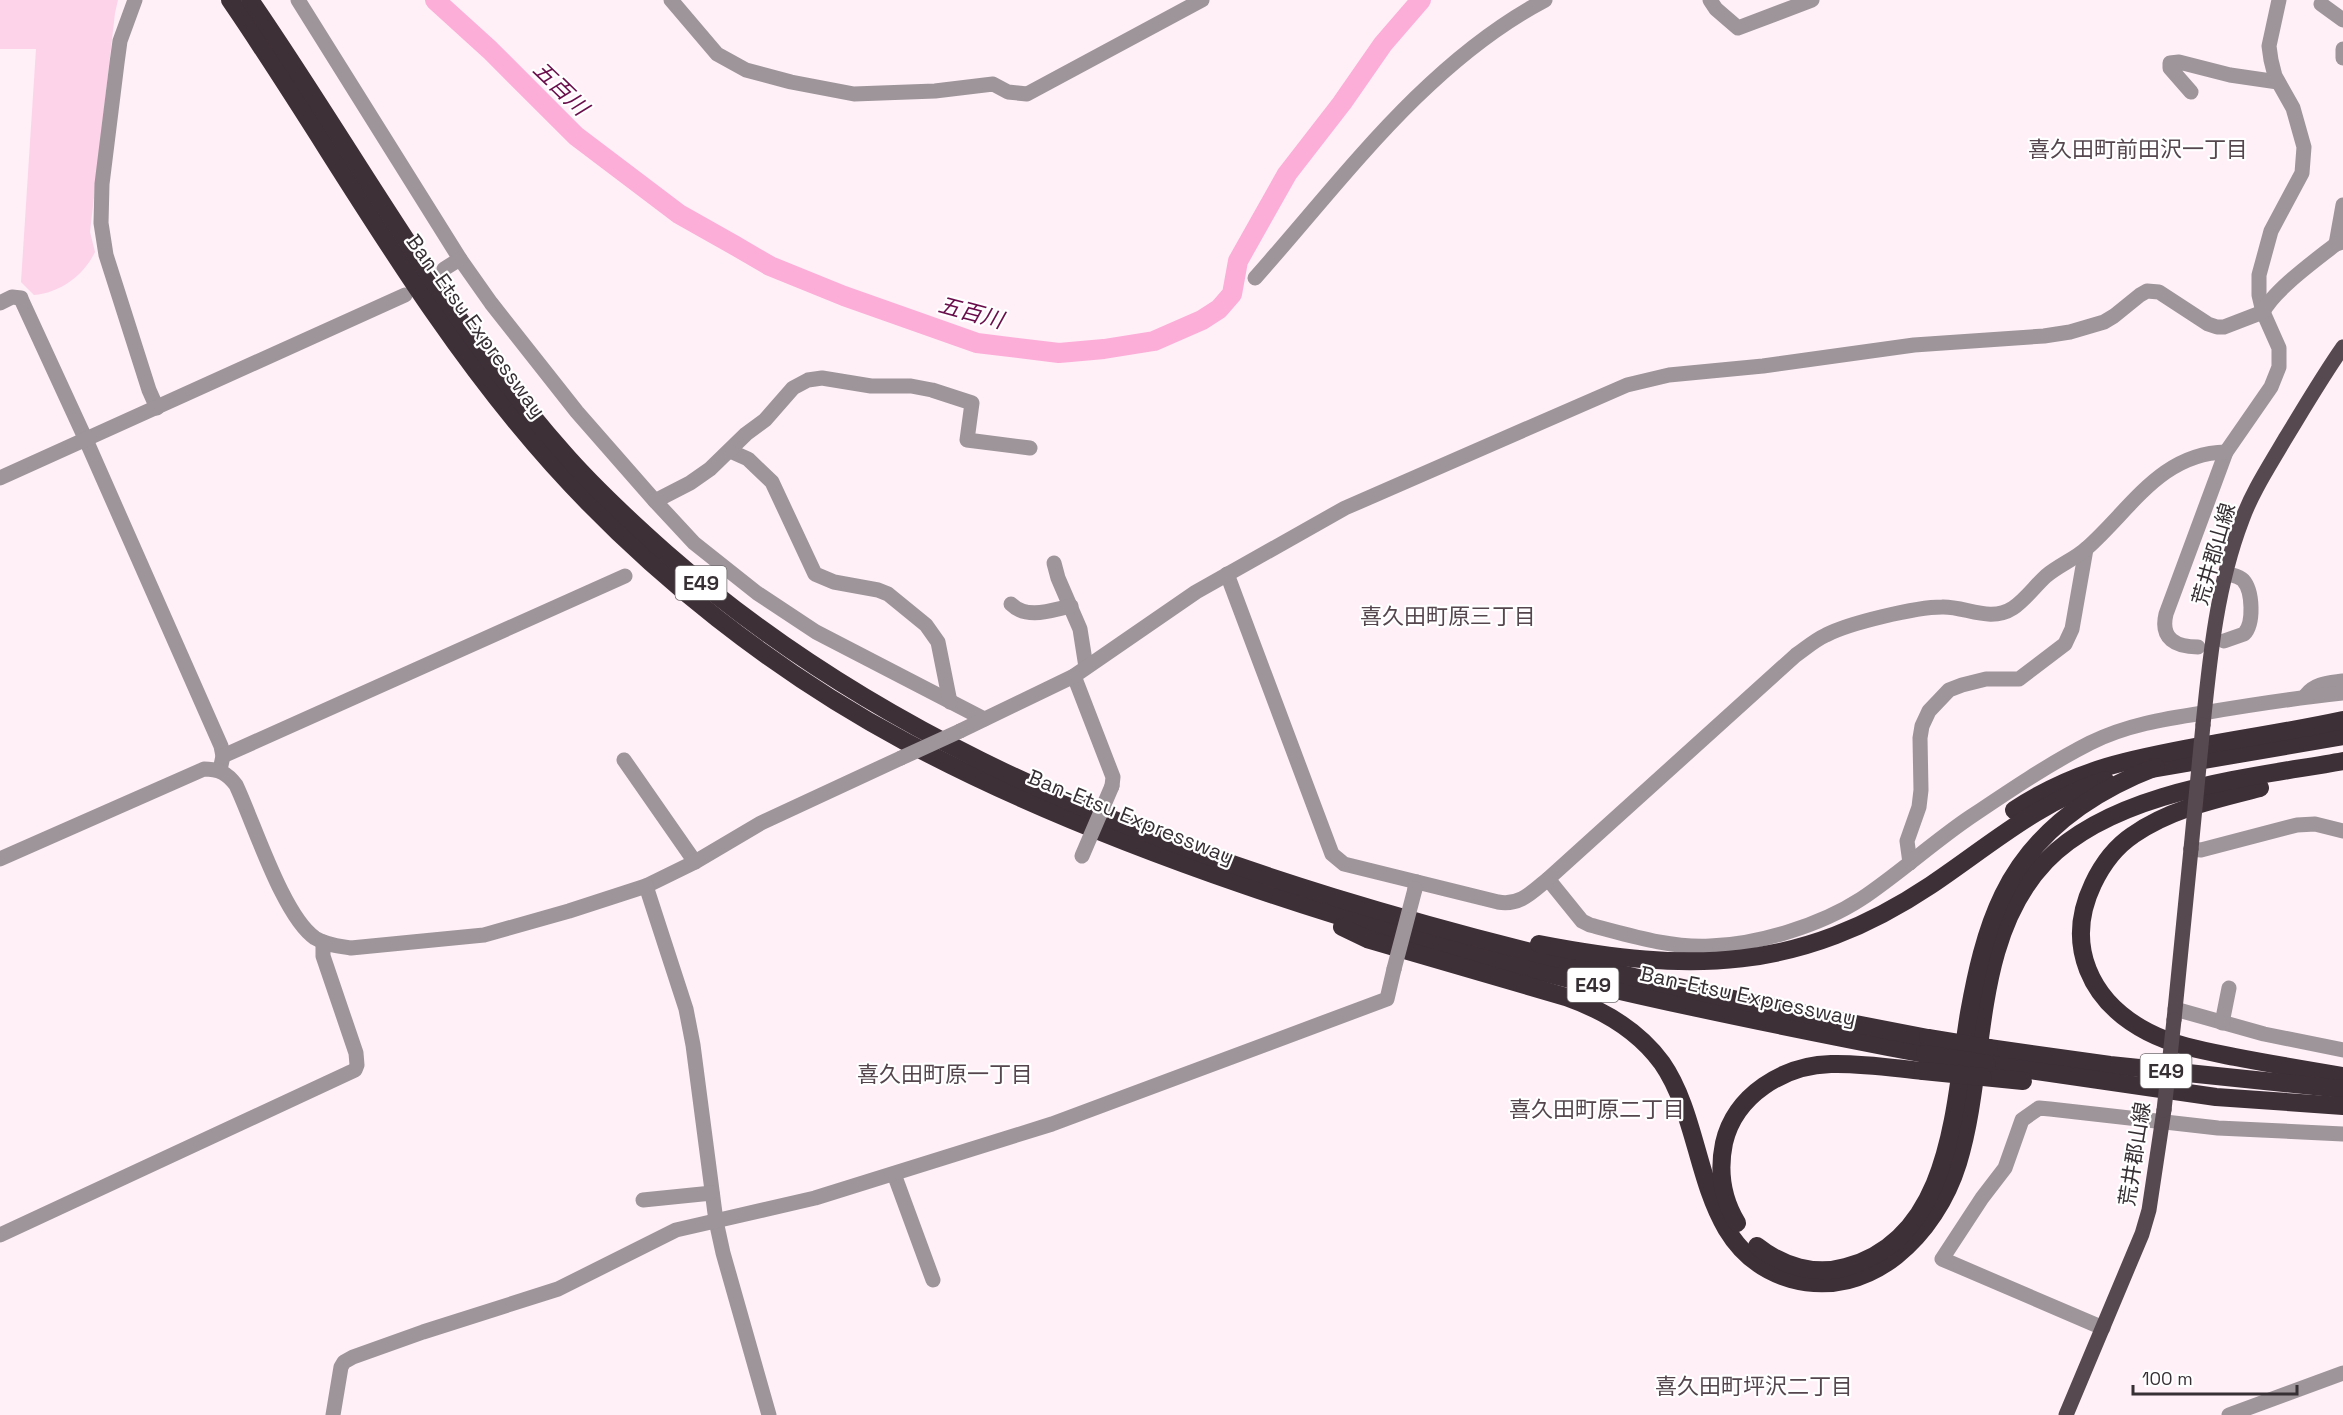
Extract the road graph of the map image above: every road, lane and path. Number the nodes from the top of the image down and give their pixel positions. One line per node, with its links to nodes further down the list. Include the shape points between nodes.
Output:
1 (135, 0): 26 (street, via 120,41 100,223 106,255)
2 (230, 0): 66 (highway, Ban-Etsu Expressway / E49, via 423,297 501,404 596,510 703,606 824,693 903,741 1029,803 1119,841)
3 (250, 0): 67 (highway, Ban-Etsu Expressway / E49, via 445,301 513,393 565,455 714,595 832,678 952,748 1123,824)
4 (298, 0): 19 (street)
5 (671, 0): 6 (street, via 717,54 746,70 854,94 993,84 1008,92 1027,94)
6 (1202, 0)
7 (1545, 0): 21 (street, via 1501,25 1425,90)
8 (1710, 0): 9 (street, via 1738,28)
9 (1812, 0)
10 (2278, 0): 15 (street, via 2269,46)
11 (2320, 4): 12 (street)
12 (2343, 20)
13 (2343, 49): 14 (street)
14 (2343, 56)
15 (2278, 82): 16 (street, via 2170,63); 24 (street, via 2299,126 2303,167 2271,231 2264,255 2258,287)
16 (2191, 92)
17 (2343, 205): 18 (street)
18 (2339, 243): 24 (street, via 2267,303)
19 (460, 259): 20 (street); 32 (street, via 577,412)
20 (444, 269)
21 (1255, 278)
22 (405, 295): 26 (street)
23 (0, 303): 27 (street, via 12,297 21,298)
24 (2263, 312): 30 (street, via 2279,348 2279,367 2271,387); 36 (street, via 2217,327 2159,292 2148,291 2104,322 2070,332 1914,345 1644,380 1346,508)
25 (2343, 347): 35 (main road, 荒井郡山線, via 2264,474 2242,519)
26 (157, 408): 27 (street)
27 (86, 440): 31 (street); 53 (street)
28 (1030, 448): 29 (street, via 967,440 972,403 911,386 871,387 822,378 793,388)
29 (730, 451): 32 (street, via 701,476); 46 (street, via 748,459 772,482 814,574 888,594 926,625 938,642)
30 (2226, 452): 33 (street, via 2193,456 2162,474); 41 (street, via 2164,621 2174,643)
31 (0, 478)
32 (655, 501): 46 (street, via 694,543 757,592 816,632)
33 (2086, 549): 62 (street, via 2072,629 2065,644 2019,679 1986,679 1962,685 1949,690 1929,711 1920,738 1919,807 1906,841); 63 (street, via 2047,575 2006,611 1986,614 1938,606 1845,627 1814,642)
34 (1054, 562): 39 (street)
35 (2226, 573): 40 (street, via 2246,584 2251,621 2244,634); 48 (main road, 荒井郡山線)
36 (1227, 574): 42 (street); 65 (street, via 1332,854 1344,864)
37 (625, 576): 53 (street)
38 (1011, 604): 39 (street, via 1017,610 1034,613)
39 (1071, 606): 42 (street, via 1080,629)
40 (2224, 641)
41 (2198, 647)
42 (1080, 672): 47 (street); 60 (street, bridge, via 1113,777)
43 (2343, 681): 45 (street, via 2312,688)
44 (2343, 693): 45 (street)
45 (2304, 697): 48 (street)
46 (950, 702): 47 (street)
47 (984, 718): 61 (street, bridge, via 761,823)
48 (2203, 719): 58 (main road, 荒井郡山線, bridge); 62 (street, via 2150,721 2090,743 1966,820)
49 (2343, 720): 68 (highway, via 2153,754 2083,774 2040,794 2006,816 1923,887)
50 (2343, 736): 54 (highway)
51 (624, 760): 61 (street)
52 (2343, 761): 70 (highway, via 2165,796 2072,839 2043,864 2019,896)
53 (222, 763): 59 (street); 69 (street, via 236,785 292,911)
54 (2156, 768): 68 (highway, via 2097,783 2047,805); 75 (highway, via 2103,791 2072,811 2040,841 2011,880 1996,912 1978,970 1945,1157 1926,1201 1908,1228 1871,1258 1848,1267 1808,1269 1767,1255 1734,1219 1725,1199 1721,1168 1726,1136 1750,1097 1778,1078 1811,1066 1862,1065)
55 (2343, 773): 56 (highway)
56 (2260, 788): 70 (highway, via 2162,809 2107,832 2074,852 2045,876 2023,905); 77 (highway, via 2178,812 2146,827 2119,847 2097,875 2084,906 2082,953 2092,981 2110,1006 2149,1032 2188,1048)
57 (2343, 831): 58 (street, via 2315,824 2297,825 2201,850)
58 (2191, 849): 72 (main road, 荒井郡山線)
59 (0, 859)
60 (1081, 859)
61 (695, 862): 64 (street)
62 (1910, 862): 63 (street, via 1859,900 1832,914 1764,938 1709,947 1649,940 1590,925 1582,921)
63 (1548, 879): 65 (street, via 1525,898 1508,904)
64 (646, 886): 69 (street, via 484,935 362,948); 83 (street, via 686,1009)
65 (1416, 886): 82 (street, bridge, via 1387,999 1052,1124)
66 (1266, 893): 70 (highway, via 1367,939 1566,997 1623,1025 1651,1049 1671,1079 1713,1204 1732,1237 1759,1264 1807,1282 1842,1282 1876,1270 1907,1248 1931,1218 1958,1161); 75 (highway, Ban-Etsu Expressway / E49, via 1432,945 1620,992)
67 (1361, 906): 68 (highway, via 1548,946 1681,962 1747,959 1792,950 1833,937); 75 (highway, Ban-Etsu Expressway / E49, via 1606,972 1768,1008)
68 (1889, 910)
69 (323, 942): 86 (street, via 323,956 356,1053 355,1070)
70 (1988, 987)
71 (2229, 988): 73 (street)
72 (2174, 1014): 73 (street); 80 (main road, 荒井郡山線, bridge)
73 (2222, 1023): 74 (street)
74 (2343, 1050)
75 (1926, 1054): 76 (highway, bridge); 76 (highway, Ban-Etsu Expressway / E49, bridge)
76 (1986, 1063): 78 (highway, Ban-Etsu Expressway / E49, via 2110,1065); 79 (highway, E49, via 2108,1092)
77 (2343, 1076)
78 (2343, 1089)
79 (2343, 1107)
80 (2163, 1117): 81 (street); 88 (main road, 荒井郡山線, via 2142,1234); 88 (street, via 2039,1108 2030,1113 2022,1120 2005,1168 1942,1259)
81 (2343, 1134)
82 (894, 1174): 85 (street, via 815,1198); 87 (street)
83 (712, 1193): 84 (street); 85 (street)
84 (643, 1200)
85 (716, 1221): 90 (street, via 676,1230 558,1289 353,1357 341,1367); 91 (street)
86 (0, 1235)
87 (933, 1280)
88 (2103, 1328): 92 (main road, 荒井郡山線)
89 (2343, 1373): 93 (street)
90 (333, 1415)
91 (769, 1415)
92 (2066, 1415)
93 (2229, 1415)

